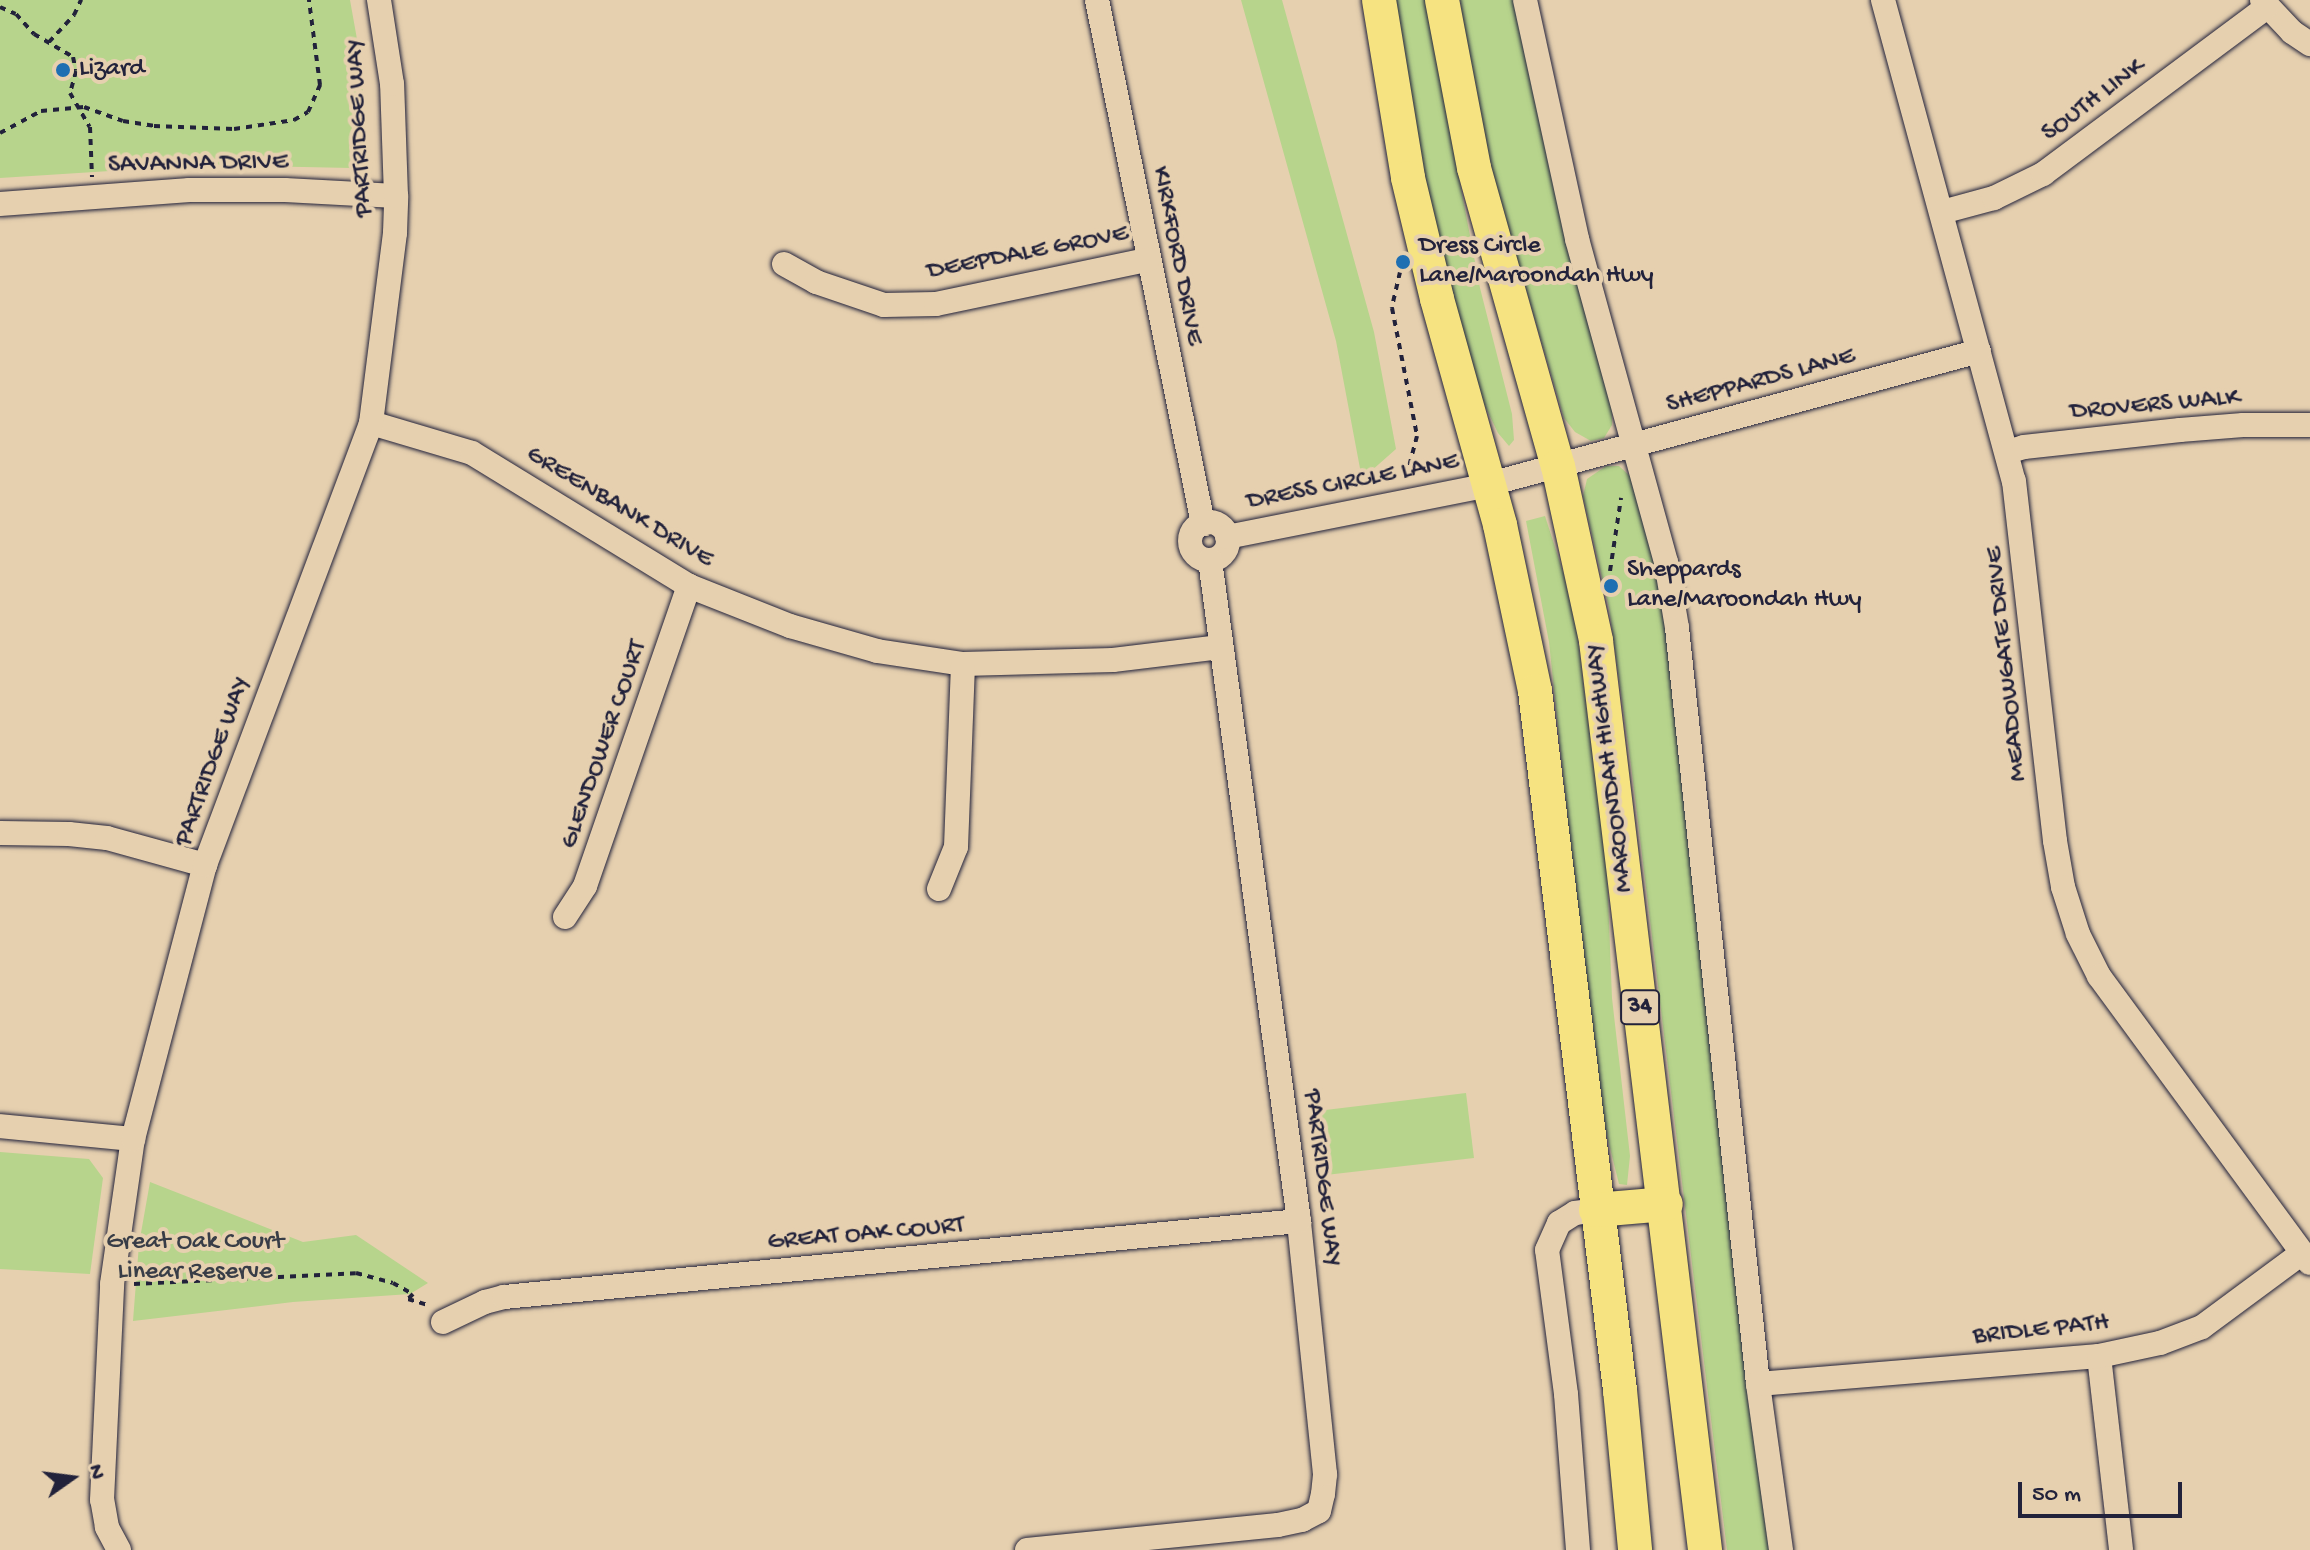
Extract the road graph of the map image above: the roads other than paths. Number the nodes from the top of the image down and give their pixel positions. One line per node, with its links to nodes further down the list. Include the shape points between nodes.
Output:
1 (379, 0): 9 (street, PARTRIDGE WAY, via 392,84)
2 (1097, 0): 12 (street, KIRKFORD DRIVE)
3 (1379, 0): 20 (highway, via 1408,178)
4 (1442, 0): 19 (highway, MAROONDAH HIGHWAY / 34, via 1474,168)
5 (1525, 0): 17 (street, via 1577,239)
6 (1883, 0): 11 (street, MEADOWGATE DRIVE)
7 (2264, 4): 8 (street); 11 (street, SOUTH LINK, via 2043,174 1994,198)
8 (2310, 44)
9 (396, 196): 10 (street, SAVANNA DRIVE, via 189,190); 15 (street, PARTRIDGE WAY)
10 (0, 204)
11 (1942, 212): 14 (street, MEADOWGATE DRIVE)
12 (1147, 260): 13 (street, DEEPDALE GROVE, via 936,304 884,305 816,282); 21 (street, KIRKFORD DRIVE)
13 (784, 264)
14 (1979, 351): 17 (street, SHEPPARDS LANE); 18 (street, MEADOWGATE DRIVE)
15 (371, 423): 24 (street, GREENBANK DRIVE, via 472,453); 28 (street, PARTRIDGE WAY)
16 (2310, 425): 18 (street, DROVERS WALK, via 2180,430)
17 (1634, 446): 19 (street, SHEPPARDS LANE); 39 (street, via 1666,562 1677,628)
18 (2007, 452): 36 (street, MEADOWGATE DRIVE, via 2020,513 2055,841 2078,934 2099,976)
19 (1558, 466): 20 (street, DRESS CIRCLE LANE); 33 (highway, MAROONDAH HIGHWAY / 34, via 1596,641)
20 (1490, 485): 22 (street, DRESS CIRCLE LANE); 34 (highway, via 1519,604 1540,731)
21 (1203, 524): 22 (street, via 1221,526); 23 (street, via 1194,531 1191,548)
22 (1227, 537): 23 (street, via 1224,553)
23 (1210, 560): 25 (street, PARTRIDGE WAY)
24 (689, 586): 26 (street, GREENBANK DRIVE, via 790,626 877,651); 30 (street, GLENDOWER COURT, via 585,886)
25 (1220, 647): 26 (street, GREENBANK DRIVE, via 1113,660); 35 (street, PARTRIDGE WAY)
26 (963, 664): 29 (street, via 956,847)
27 (0, 833): 28 (street, via 107,838)
28 (205, 865): 32 (street, PARTRIDGE WAY)
29 (939, 889)
30 (565, 917)
31 (0, 1126): 32 (street)
32 (133, 1139): 40 (street, PARTRIDGE WAY, via 112,1284 102,1500)
33 (1666, 1204): 34 (highway); 44 (highway, MAROONDAH HIGHWAY / 34)
34 (1596, 1210): 42 (street, via 1575,1213 1559,1223 1547,1250 1566,1394); 43 (highway)
35 (1299, 1221): 37 (street, GREAT OAK COURT, via 504,1297); 41 (street, PARTRIDGE WAY, via 1325,1474 1319,1511 1278,1525)
36 (2306, 1258): 38 (street, BRIDLE PATH, via 2202,1327 2160,1343)
37 (443, 1322)
38 (2099, 1356): 39 (street, BRIDLE PATH); 46 (street)
39 (1758, 1384): 45 (street)
40 (119, 1550)
41 (1027, 1550)
42 (1578, 1550)
43 (1635, 1550)
44 (1705, 1550)
45 (1781, 1550)
46 (2121, 1550)

